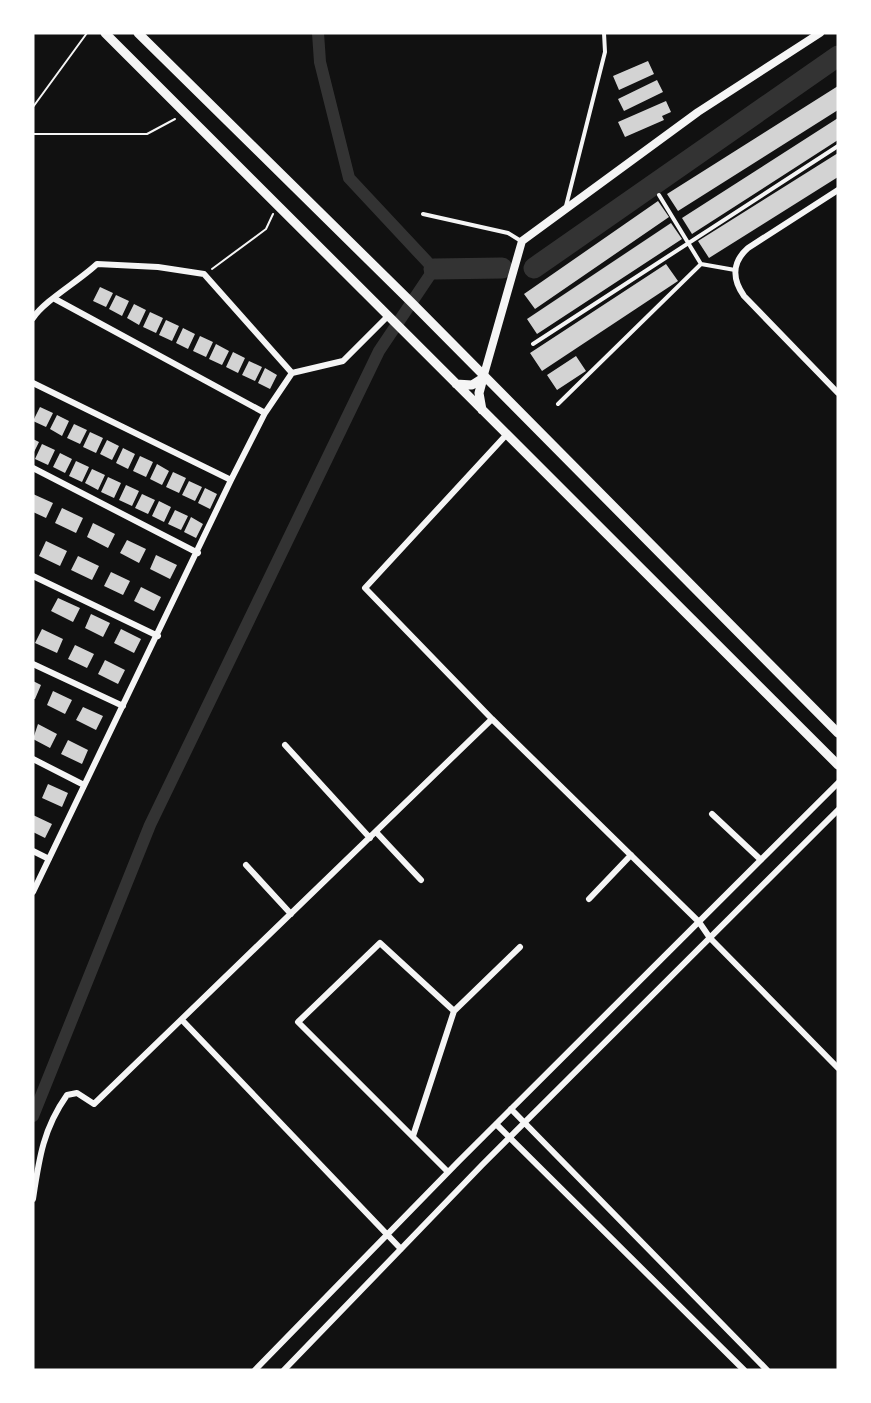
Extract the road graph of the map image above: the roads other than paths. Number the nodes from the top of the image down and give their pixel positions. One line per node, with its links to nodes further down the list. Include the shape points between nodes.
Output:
1 (105, 33): 17 (main road)
2 (138, 33): 21 (main road)
3 (604, 33): 8 (lane, via 605,52)
4 (820, 33): 8 (street, via 698,112)
5 (838, 146): 11 (lane)
6 (838, 190): 13 (street, via 748,248 740,255)
7 (659, 195): 11 (lane)
8 (563, 212): 10 (street)
9 (423, 214): 10 (lane, via 508,233)
10 (522, 241): 21 (street)
11 (688, 243): 12 (lane); 19 (lane)
12 (701, 264): 13 (lane); 25 (lane)
13 (735, 270): 24 (street, via 736,284 744,296)
14 (55, 299): 15 (street); 20 (street, via 97,264 204,274); 27 (street)
15 (41, 306): 16 (street); 18 (street)
16 (33, 307)
17 (388, 316): 20 (street, via 343,361); 23 (main road)
18 (33, 318)
19 (533, 344)
20 (292, 373): 27 (street)
21 (483, 378): 23 (main road, via 472,385); 26 (main road, via 479,393); 37 (main road)
22 (33, 383): 30 (street)
23 (456, 384): 26 (main road)
24 (838, 393)
25 (558, 404)
26 (482, 410): 28 (main road)
27 (265, 413): 30 (street)
28 (507, 434): 36 (street, via 365,588); 40 (main road)
29 (33, 468): 31 (street)
30 (231, 480): 31 (street)
31 (198, 553): 33 (street)
32 (33, 576): 33 (street)
33 (158, 636): 35 (street)
34 (33, 664): 35 (street)
35 (123, 706): 42 (street)
36 (492, 719): 45 (street); 48 (street)
37 (838, 733)
38 (285, 745): 46 (street)
39 (33, 759): 42 (street)
40 (838, 765)
41 (838, 783): 50 (street)
42 (84, 785): 49 (street)
43 (838, 810): 57 (street)
44 (712, 814): 50 (street)
45 (376, 832): 46 (street); 52 (street)
46 (370, 837): 55 (street)
47 (33, 851): 49 (street)
48 (631, 855): 54 (street); 56 (street)
49 (49, 859): 53 (street)
50 (761, 860): 56 (street)
51 (246, 866): 55 (street)
52 (421, 880)
53 (33, 892)
54 (589, 899)
55 (291, 914): 60 (street)
56 (699, 922): 57 (street); 62 (street)
57 (710, 938): 61 (street); 63 (street)
58 (520, 947): 59 (street)
59 (454, 1011): 65 (street); 65 (street, via 380,943 298,1022)
60 (182, 1020): 68 (street, via 94,1104 77,1093 67,1095 39,1150); 69 (street)
61 (838, 1068)
62 (511, 1109): 63 (street); 64 (street)
63 (524, 1123): 66 (street); 74 (street)
64 (496, 1124): 66 (street); 67 (street)
65 (413, 1136): 67 (street)
66 (510, 1137): 70 (street); 73 (street)
67 (448, 1172): 69 (street)
68 (33, 1199)
69 (388, 1233): 70 (street); 71 (street)
70 (401, 1249): 72 (street)
71 (255, 1370)
72 (284, 1370)
73 (744, 1370)
74 (767, 1370)

